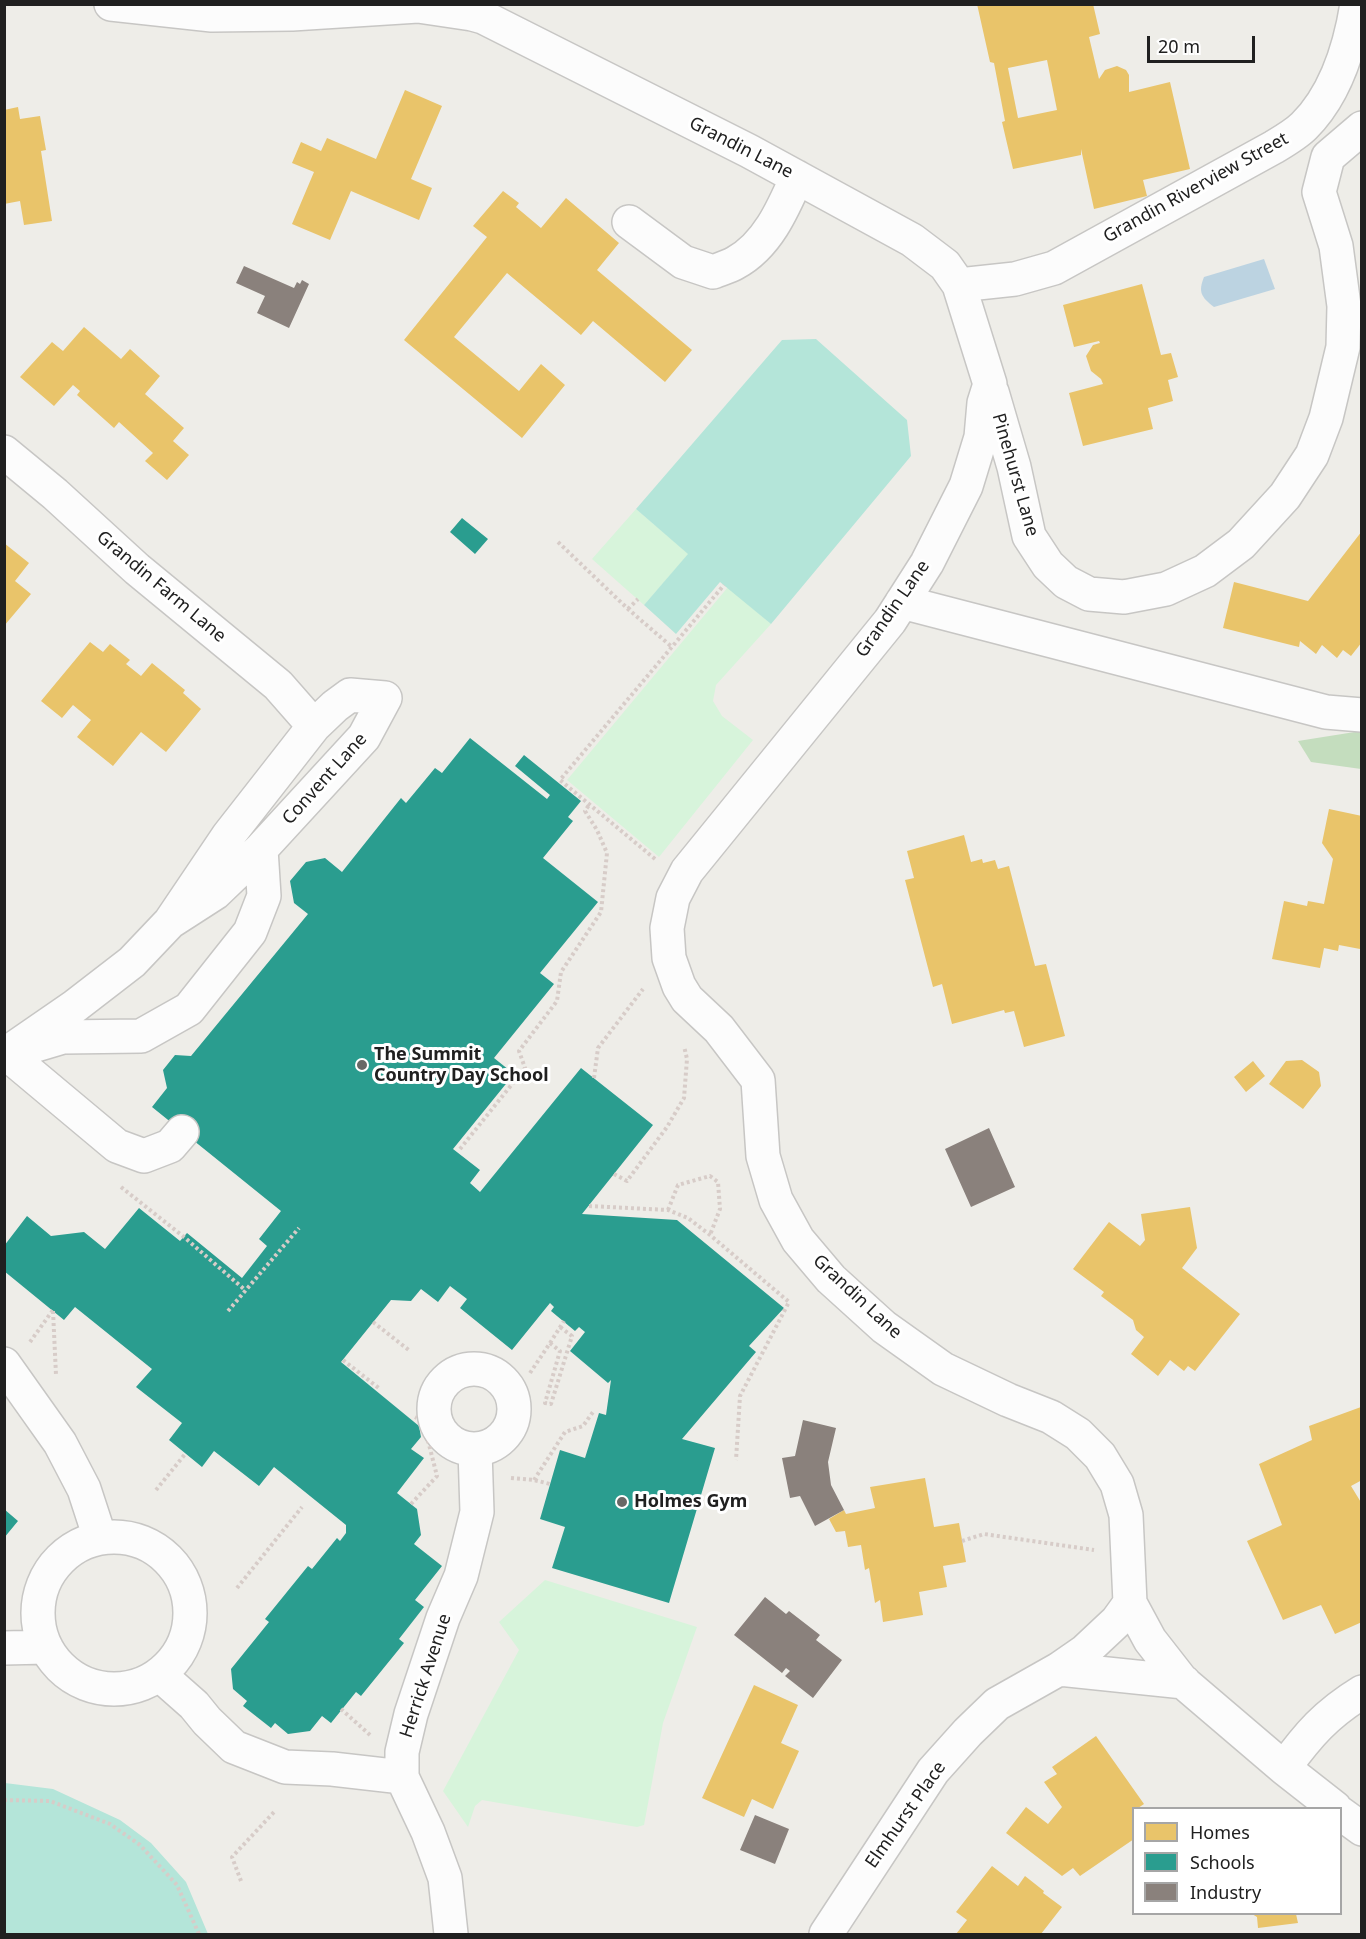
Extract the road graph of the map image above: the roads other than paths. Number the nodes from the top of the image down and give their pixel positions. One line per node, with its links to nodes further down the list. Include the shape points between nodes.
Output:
1 (111, 4): 4 (street, Grandin Lane, via 212,15 418,6 472,14)
2 (1357, 4): 6 (street, Grandin Riverview Street, via 1345,55 1326,101 1303,127 1274,147 1054,268 1014,279)
3 (1362, 128): 7 (street, Pinehurst Lane, via 1328,157 1319,192 1336,246 1344,306 1343,347 1326,418 1312,455 1285,496 1241,544 1205,571 1166,589 1124,597 1089,594 1066,582 1048,565 1029,536)
4 (797, 177): 5 (street, via 763,240 736,263 713,272 683,262); 6 (street, Grandin Lane, via 912,240 945,265)
5 (629, 222)
6 (959, 285): 7 (street, Grandin Lane)
7 (990, 384): 9 (street, Grandin Lane, via 981,436 966,486 927,563)
8 (4, 452): 11 (street, Grandin Farm Lane, via 278,685)
9 (902, 602): 10 (street, via 1326,712); 19 (street, Grandin Lane, via 687,871 673,898 667,928 669,958 687,999 719,1029 758,1080 763,1156 776,1200 798,1240 831,1279 884,1327 943,1369 1051,1417 1078,1434 1100,1456 1117,1484 1126,1515)
10 (1362, 715)
11 (314, 726): 12 (street, Convent Lane, via 350,695 385,698 364,737); 13 (street, Convent Lane, via 228,836)
12 (261, 849): 13 (street, Convent Lane, via 215,893); 14 (street, via 264,896 250,932 189,1009 141,1036 63,1037)
13 (170, 922): 14 (street, Convent Lane, via 132,962)
14 (6, 1054): 15 (street, via 117,1146 144,1156 170,1146)
15 (182, 1132)
16 (15, 1356): 18 (street, via 84,1489)
17 (475, 1450): 27 (street, Herrick Avenue, via 477,1512 461,1576 411,1714 402,1752)
18 (100, 1538): 21 (street, via 78,1546 59,1560 46,1579 38,1601); 23 (street, via 126,1538 150,1546 170,1562 184,1583 190,1608 188,1633 178,1656)
19 (1130, 1604): 22 (street, Elmhurst Place, via 1093,1644); 24 (street, via 1150,1640)
20 (4, 1647): 21 (street)
21 (46, 1647): 23 (street, via 58,1665 96,1688 119,1690)
22 (1059, 1670): 24 (street); 32 (street, Elmhurst Place, via 997,1704 933,1771)
23 (160, 1675): 27 (street, via 234,1747 285,1767 332,1768)
24 (1184, 1682): 26 (street)
25 (1362, 1692): 26 (street, via 1340,1705 1309,1734)
26 (1284, 1768): 28 (street)
27 (402, 1777): 31 (street, Herrick Avenue, via 445,1878)
28 (1333, 1807)
29 (1342, 1814): 30 (street)
30 (1362, 1830)
31 (451, 1935)
32 (826, 1935)

